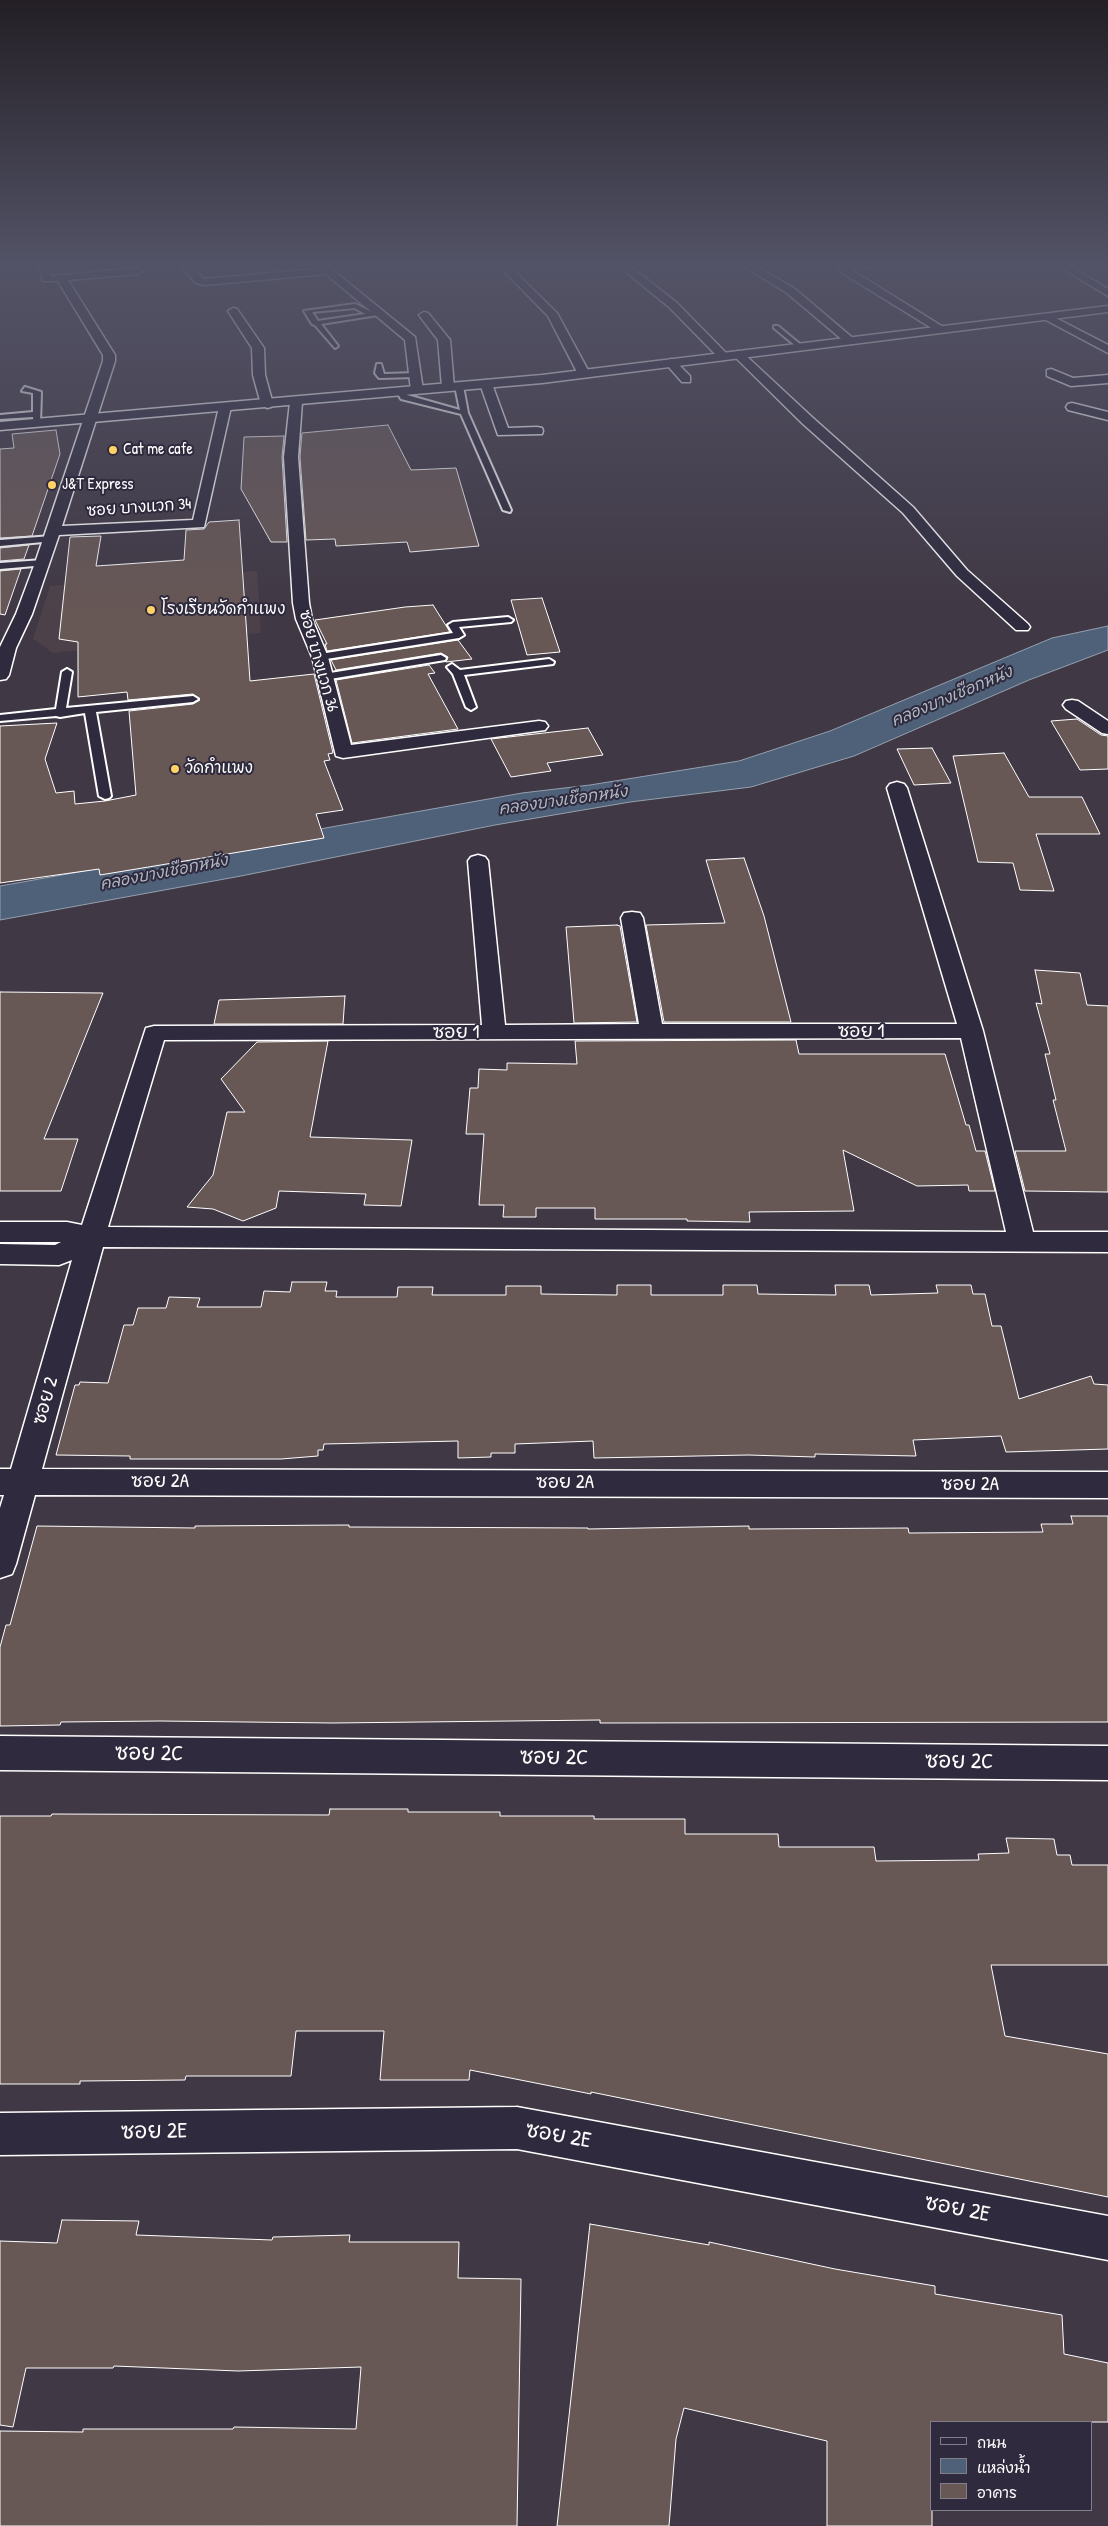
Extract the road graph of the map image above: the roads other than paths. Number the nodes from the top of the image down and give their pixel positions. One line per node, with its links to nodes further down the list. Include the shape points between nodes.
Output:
1 (103, 381): 22 (street)
2 (261, 381): 15 (street)
3 (417, 381): 12 (street)
4 (453, 381): 10 (street)
5 (517, 381): 9 (street)
6 (766, 381): 33 (street, via 908,510 962,573)
7 (1069, 381): 8 (street)
8 (1085, 381)
9 (486, 384): 10 (street); 24 (street, via 503,432)
10 (454, 387): 12 (street); 18 (lane)
11 (25, 389): 21 (lane, via 36,391)
12 (418, 390): 13 (street)
13 (401, 392): 14 (street); 18 (lane, via 404,397)
14 (296, 402): 15 (street); 36 (street, ซอย บางแวก 36, via 291,457 300,593 304,619)
15 (267, 404): 17 (street)
16 (1072, 407): 19 (street)
17 (225, 408): 22 (street); 26 (street, ซอย บางแวก 34, via 199,524)
18 (464, 413): 25 (lane)
19 (1108, 416)
20 (0, 417): 21 (lane)
21 (37, 418): 22 (street); 23 (street)
22 (91, 418): 26 (street)
23 (0, 426)
24 (537, 432)
25 (507, 510)
26 (52, 535): 27 (lane); 28 (street)
27 (0, 543)
28 (44, 563): 29 (lane); 31 (street)
29 (0, 566)
30 (508, 620): 34 (lane, via 453,625 459,635)
31 (21, 621): 32 (street); 35 (street)
32 (0, 623)
33 (1022, 627)
34 (431, 638): 36 (lane); 37 (lane)
35 (4, 648): 41 (street)
36 (320, 657): 42 (street, ซอย บางแวก 36)
37 (441, 658): 40 (lane); 42 (lane)
38 (549, 662): 40 (lane)
39 (67, 672): 47 (lane)
40 (458, 673): 45 (lane)
41 (0, 675)
42 (324, 677): 49 (street, ซอย บางแวก 36, via 343,752)
43 (193, 699): 46 (lane)
44 (1072, 705): 50 (street)
45 (471, 707)
46 (90, 710): 47 (lane); 52 (lane)
47 (60, 714): 48 (lane)
48 (0, 718)
49 (539, 726)
50 (1108, 729)
51 (897, 788): 55 (street)
52 (105, 796)
53 (478, 860): 56 (street)
54 (632, 918): 57 (street)
55 (972, 1031): 57 (street, ซอย 1); 60 (street)
56 (494, 1033): 57 (street, ซอย 1); 59 (street, ซอย 1, via 154,1033)
57 (652, 1033)
58 (0, 1232): 59 (street, via 67,1232)
59 (92, 1237): 60 (street); 62 (street, via 59,1256); 63 (street, ซอย 2)
60 (1022, 1241): 61 (street)
61 (1108, 1242)
62 (0, 1254)
63 (12, 1482): 64 (street, ซอย 2A); 65 (street, ซอย 2)
64 (1108, 1485)
65 (0, 1564)
66 (0, 1753): 67 (street, ซอย 2C)
67 (1108, 1763)
68 (0, 2134): 69 (street, ซอย 2E, via 517,2128)
69 (1108, 2238)

